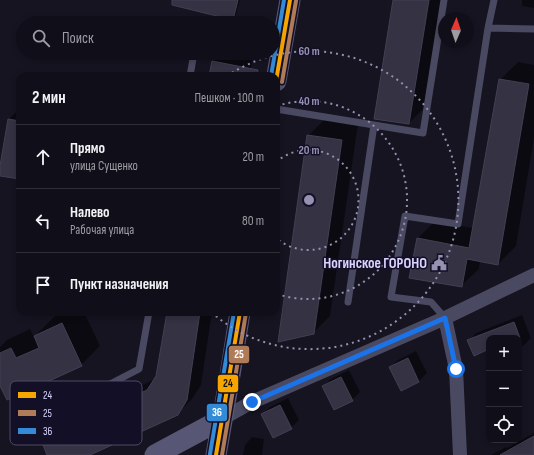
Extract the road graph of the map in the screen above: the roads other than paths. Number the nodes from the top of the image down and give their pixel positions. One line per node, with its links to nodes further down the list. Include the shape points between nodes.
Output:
1 (290, 0): 6 (main road)
2 (444, 0): 12 (lane, via 423,133)
3 (494, 0): 4 (lane)
4 (488, 28): 5 (lane); 17 (lane, via 458,224 405,216 391,297 431,302)
5 (534, 29)
6 (280, 58)
7 (193, 60): 9 (lane)
8 (280, 60): 10 (main road)
9 (191, 72)
10 (278, 72)
11 (280, 110): 12 (lane)
12 (374, 125): 14 (lane)
13 (534, 275): 17 (street)
14 (348, 302)
15 (148, 316): 18 (lane, via 139,369)
16 (239, 316): 19 (main road)
17 (445, 318): 19 (street, via 252,402); 22 (street, via 456,369)
18 (116, 381)
19 (222, 419): 20 (main road); 21 (main road)
20 (155, 455)
21 (216, 455)
22 (460, 455)

